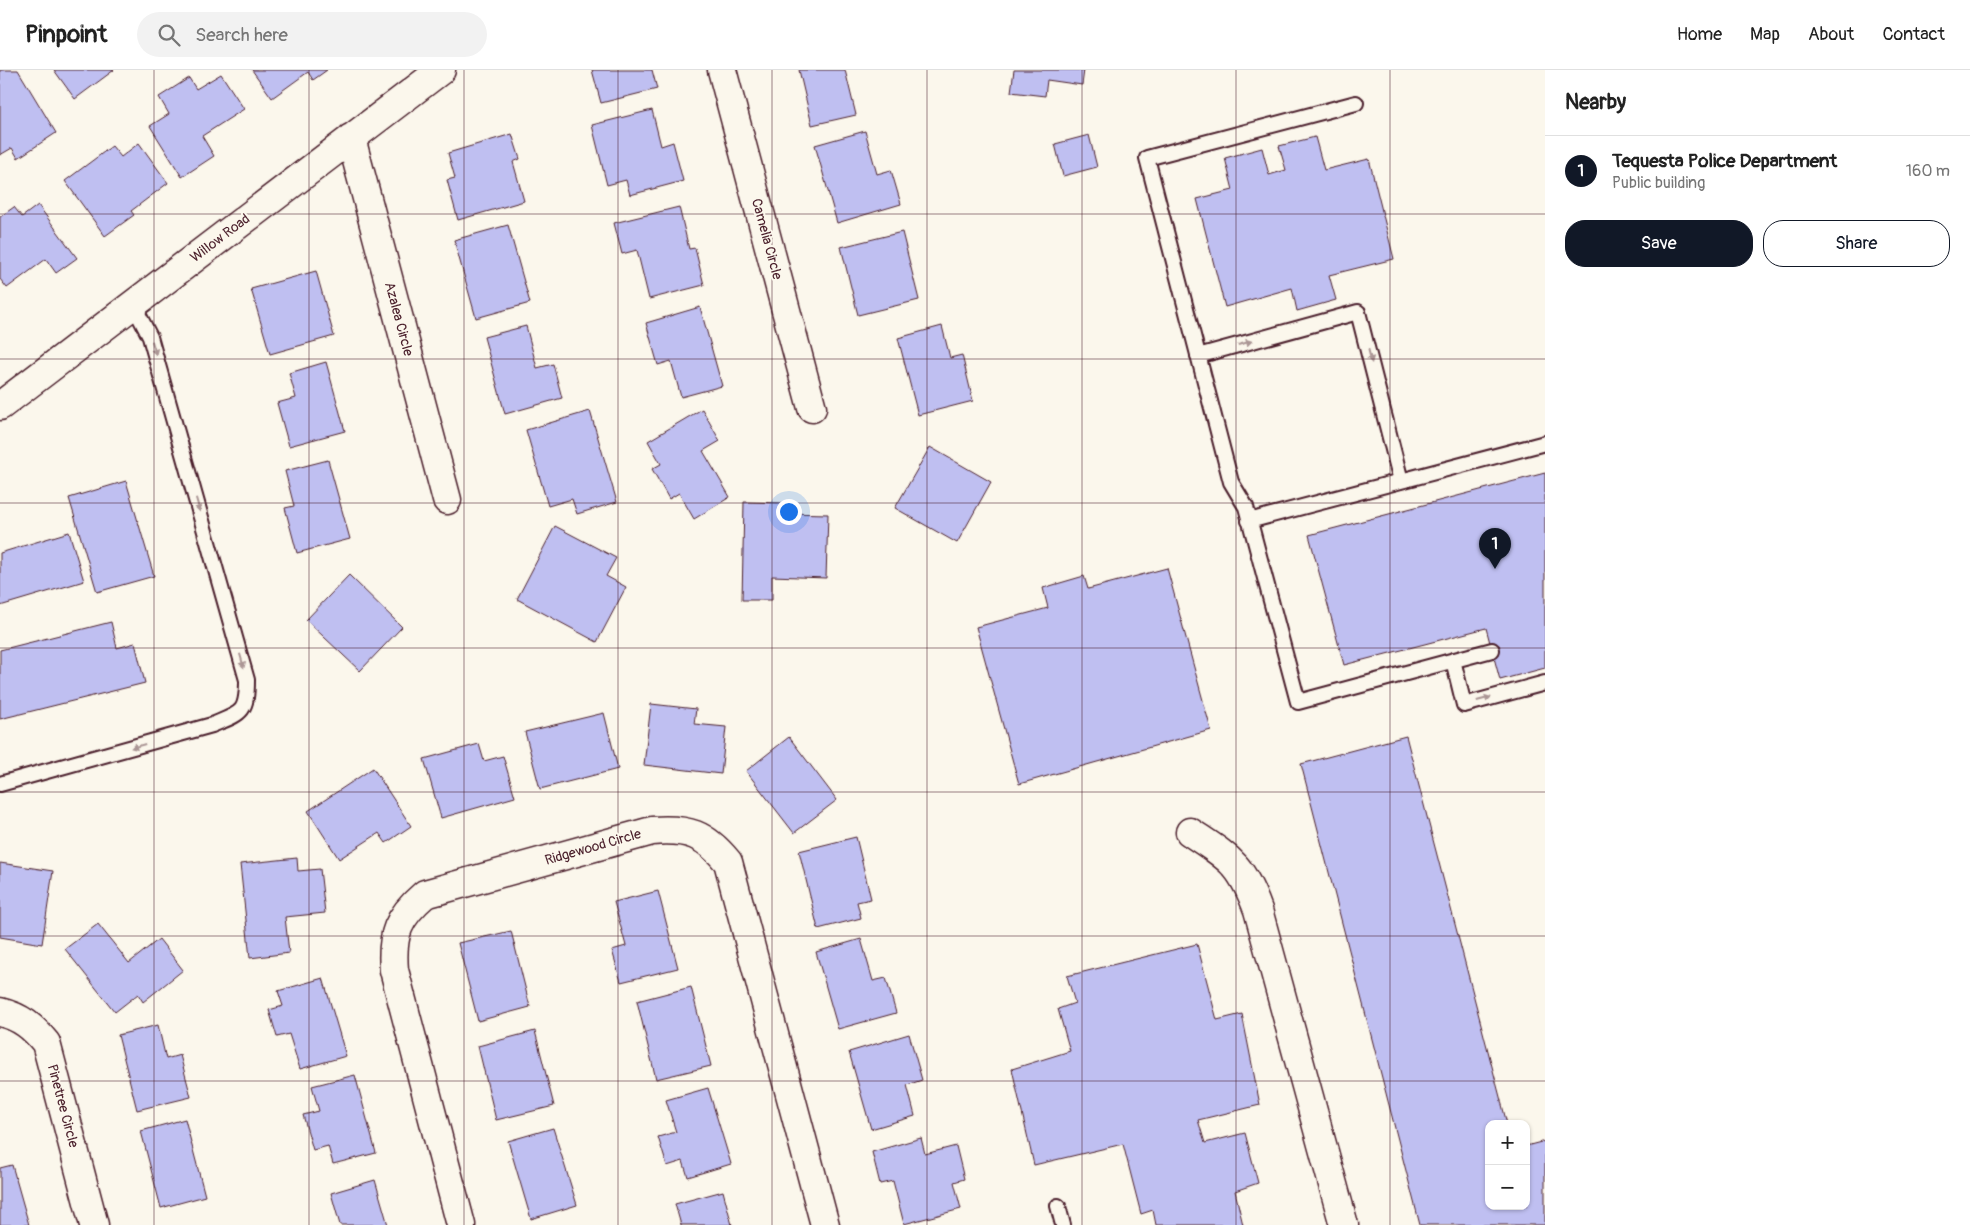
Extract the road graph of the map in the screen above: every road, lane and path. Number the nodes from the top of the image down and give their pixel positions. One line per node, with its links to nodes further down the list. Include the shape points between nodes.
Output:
1 (441, 70): 4 (street, Willow Road)
2 (722, 70): 8 (street, Camelia Circle)
3 (1356, 103): 6 (lane, via 1147,158)
4 (351, 138): 5 (street, Willow Road); 11 (street, Azalea Circle)
5 (133, 304): 7 (street, Willow Road); 16 (lane, one-way to 16, via 153,346 248,680 247,702 238,714 212,725)
6 (1198, 356): 10 (lane, one-way to 10, via 1358,312); 12 (lane, via 1231,482 1246,507)
7 (0, 406)
8 (812, 408)
9 (1545, 444): 10 (lane)
10 (1402, 481): 12 (lane)
11 (447, 500)
12 (1249, 521): 14 (lane, via 1298,702)
13 (1492, 650): 14 (lane)
14 (1453, 660): 15 (lane, one-way to 15, via 1464,704)
15 (1545, 683)
16 (0, 784)
17 (1190, 832): 24 (street, via 1230,859 1250,888)
18 (0, 1012): 20 (street, Pinetree Circle, via 14,1015 32,1026 46,1043)
19 (1058, 1206): 23 (lane)
20 (94, 1225)
21 (462, 1225): 22 (street, Ridgewood Circle, via 394,970 392,947 397,926 409,908 425,894 652,831 675,829 696,834 714,846 728,862)
22 (825, 1225)
23 (1063, 1225)
24 (1344, 1225)

